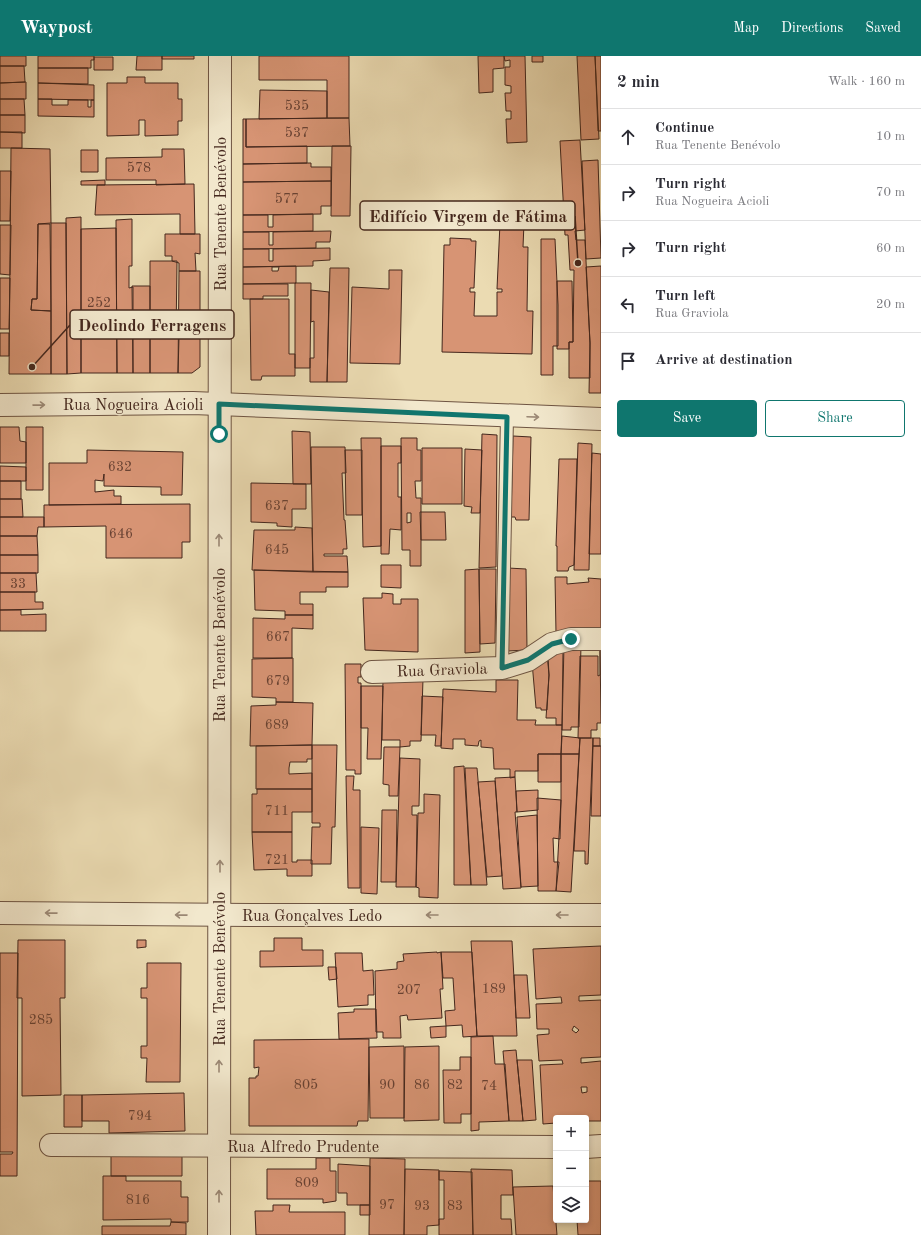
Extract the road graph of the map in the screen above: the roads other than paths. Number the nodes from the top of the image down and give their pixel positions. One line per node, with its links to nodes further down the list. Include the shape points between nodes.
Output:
1 (220, 56): 2 (street, Rua Tenente Benévolo)
2 (219, 404): 3 (street, Rua Nogueira Acioli, one-way to 2); 4 (street, Rua Nogueira Acioli); 10 (street, Rua Tenente Benévolo, one-way to 2)
3 (0, 405)
4 (507, 417): 5 (street, Rua Nogueira Acioli, one-way to 5); 7 (lane)
5 (601, 419)
6 (601, 639): 7 (street, Rua Graviola, via 571,639 558,642 528,660)
7 (502, 668): 8 (street, Rua Graviola)
8 (372, 672)
9 (0, 913): 10 (street, Rua Gonçalves Ledo, one-way to 9)
10 (220, 915): 11 (street, Rua Gonçalves Ledo, one-way to 10); 13 (street, Rua Tenente Benévolo, one-way to 10)
11 (601, 915)
12 (51, 1145): 13 (street, Rua Alfredo Prudente)
13 (219, 1145): 16 (street, Rua Alfredo Prudente); 17 (street, Rua Tenente Benévolo, one-way to 13)
14 (589, 1146): 15 (street)
15 (601, 1146)
16 (553, 1147)
17 (219, 1235)

